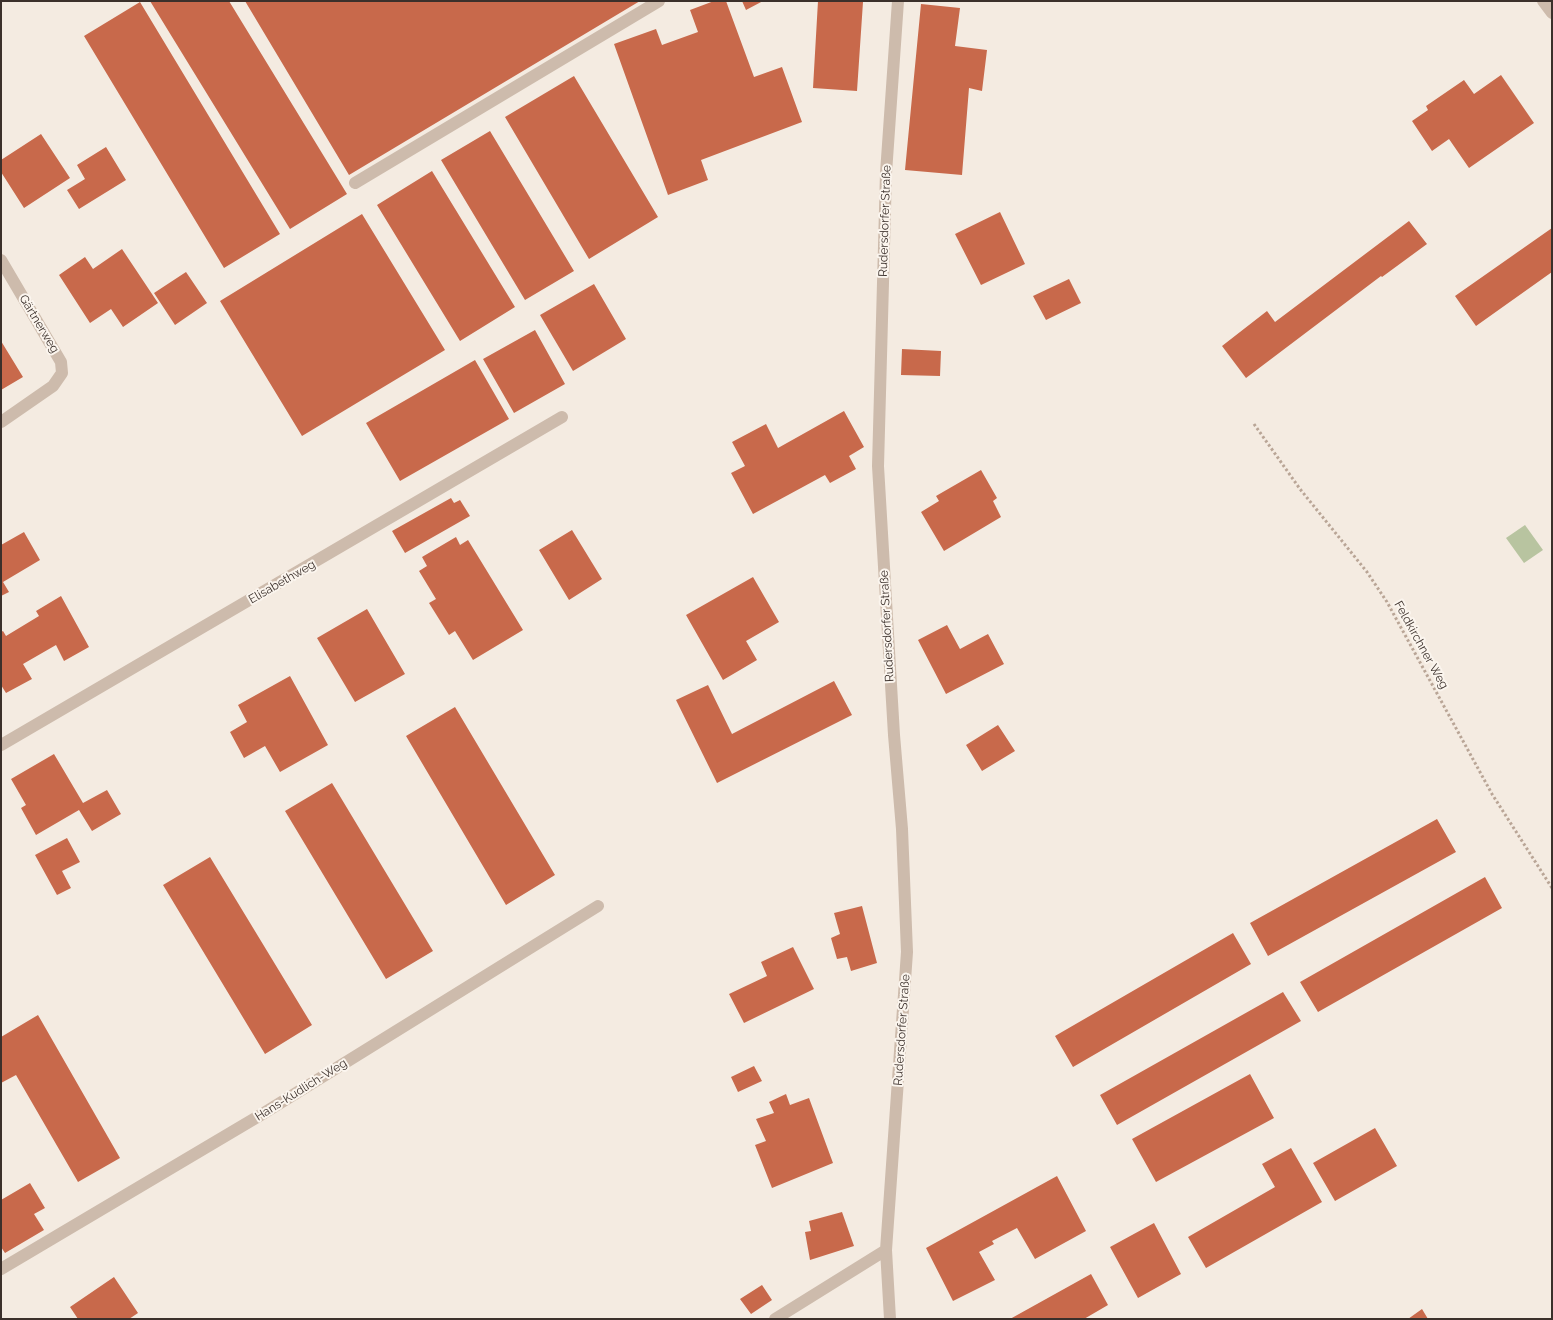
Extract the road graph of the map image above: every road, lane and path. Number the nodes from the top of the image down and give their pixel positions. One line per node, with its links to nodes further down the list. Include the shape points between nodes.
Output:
1 (659, 1): 5 (street)
2 (898, 1): 13 (street, Rudersdorfer Straße, via 886,173 878,466 908,952)
3 (1543, 1): 4 (street)
4 (1552, 13)
5 (355, 183)
6 (1, 260): 8 (street, Gärtnerweg, via 61,362 62,373 53,386)
7 (562, 417): 10 (street, Elisabethweg)
8 (1, 422)
9 (1254, 424): 11 (path, Feldkirchner Weg, via 1387,602 1492,794)
10 (1, 745)
11 (1552, 888)
12 (598, 906): 14 (street, Hans-Kudlich-Weg, via 264,1113)
13 (886, 1250): 15 (street); 16 (street, Rudersdorfer Straße)
14 (1, 1269)
15 (775, 1319)
16 (890, 1319)

